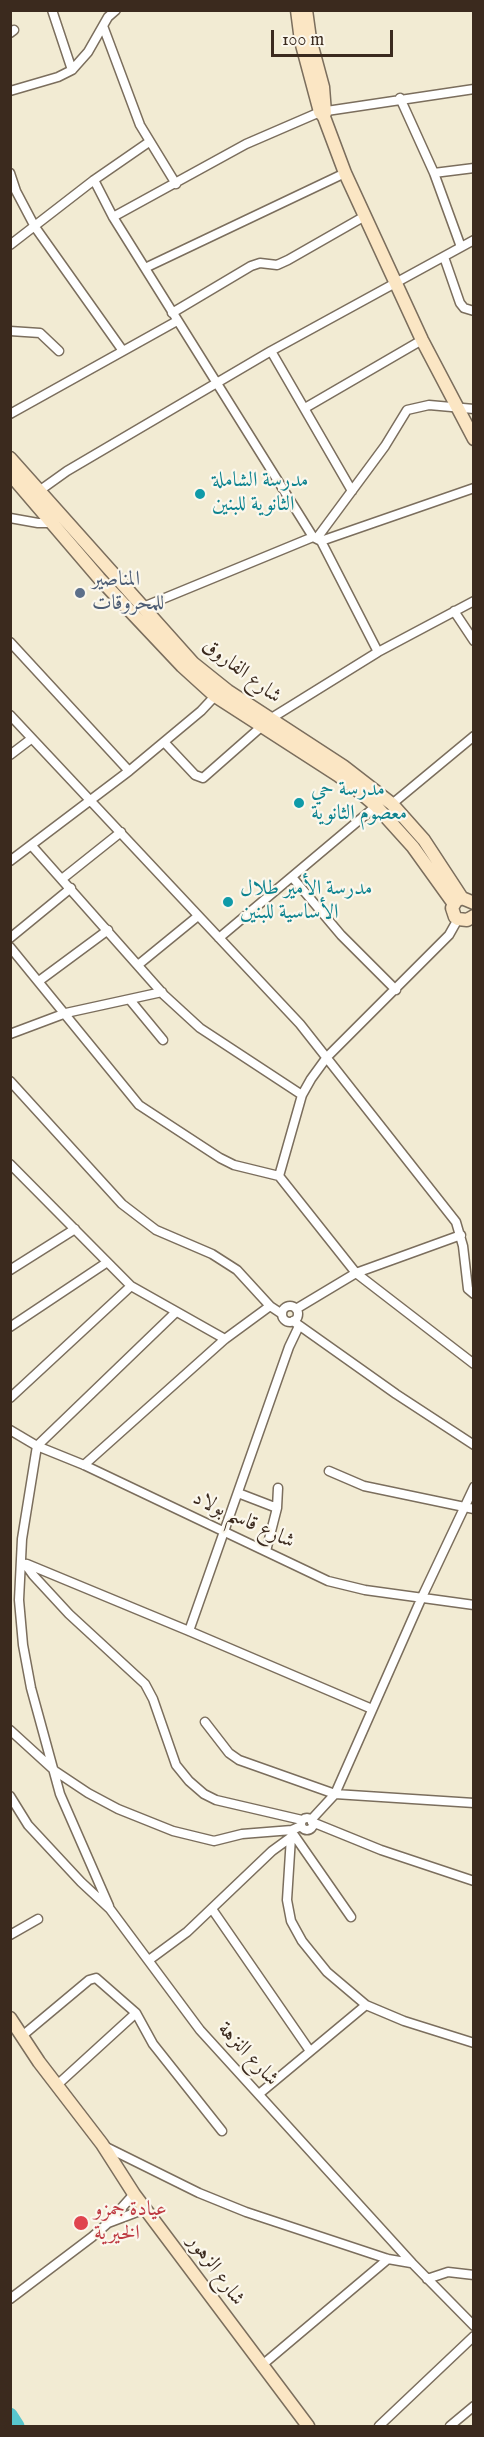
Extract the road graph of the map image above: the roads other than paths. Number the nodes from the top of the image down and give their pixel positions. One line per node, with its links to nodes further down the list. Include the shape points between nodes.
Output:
1 (52, 10): 8 (street)
2 (116, 10): 5 (street)
3 (297, 10): 7 (street)
4 (306, 10): 7 (street)
5 (108, 14): 6 (street)
6 (103, 26): 8 (street); 13 (street)
7 (304, 34): 12 (street)
8 (72, 70): 10 (street)
9 (474, 89): 11 (street)
10 (10, 91)
11 (400, 98): 12 (street); 17 (street)
12 (323, 113): 16 (street); 19 (street, via 246,144)
13 (149, 142): 18 (street); 19 (street)
14 (474, 168): 17 (street)
15 (10, 173): 22 (street)
16 (345, 173): 20 (street); 27 (street)
17 (434, 173): 25 (street)
18 (94, 180): 21 (street); 22 (street)
19 (176, 184): 21 (street)
20 (365, 216): 28 (street); 30 (street, via 277,265 260,262 251,266)
21 (113, 217): 27 (street)
22 (35, 227): 24 (street); 34 (street)
23 (474, 240): 25 (street)
24 (10, 245)
25 (461, 247): 26 (street)
26 (444, 257): 28 (street); 29 (street, via 460,303)
27 (145, 268): 30 (street)
28 (396, 285): 32 (street); 35 (street)
29 (474, 311)
30 (175, 317): 34 (street); 36 (street)
31 (10, 331): 33 (street, via 40,333)
32 (422, 340): 37 (street); 38 (street)
33 (59, 351)
34 (123, 351): 40 (street)
35 (271, 351): 36 (street); 37 (street)
36 (216, 384): 46 (street, via 67,471); 49 (street)
37 (306, 408): 45 (street)
38 (456, 409): 39 (street); 41 (street); 45 (street, via 429,405 407,410)
39 (474, 409)
40 (10, 414)
41 (474, 439)
42 (10, 458): 46 (street, شارع الفاروق)
43 (10, 474): 48 (street, شارع الفاروق)
44 (474, 488): 49 (street)
45 (352, 490): 49 (street)
46 (39, 492): 50 (street, شارع الفاروق)
47 (10, 518): 48 (street)
48 (52, 523): 50 (street, شارع الفاروق)
49 (317, 539): 52 (street); 56 (street)
50 (104, 574): 52 (street, شارع الفاروق); 57 (street, شارع الفاروق, via 182,666)
51 (474, 601): 53 (street)
52 (143, 607): 59 (street, شارع الفاروق, via 193,663)
53 (454, 611): 54 (street); 56 (street)
54 (474, 641)
55 (10, 642): 64 (street)
56 (378, 652): 59 (street)
57 (215, 696): 59 (street, شارع الفاروق); 62 (street)
58 (10, 714): 61 (street)
59 (266, 723): 62 (street, via 201,778); 66 (street, شارع الفاروق, via 344,766); 67 (street, شارع الفاروق)
60 (474, 736): 66 (street)
61 (31, 739): 63 (street); 65 (street)
62 (164, 742): 64 (street)
63 (10, 755)
64 (129, 771): 65 (street)
65 (91, 800): 68 (street); 69 (street)
66 (392, 804): 74 (street, شارع الفاروق, via 424,840)
67 (376, 806): 71 (street); 74 (street, شارع الفاروق)
68 (121, 832): 72 (street); 75 (street)
69 (32, 846): 70 (street); 72 (street)
70 (10, 861)
71 (292, 877): 79 (street); 83 (street, via 341,935)
72 (62, 879): 73 (street)
73 (71, 888): 77 (street); 78 (street)
74 (467, 900): 76 (street, via 453,912)
75 (198, 916): 79 (street); 81 (street)
76 (469, 919): 83 (street)
77 (108, 930): 81 (street); 82 (street)
78 (10, 938)
79 (219, 938): 89 (street)
80 (10, 947): 82 (street)
81 (138, 965): 84 (street)
82 (39, 981): 86 (street)
83 (396, 990): 89 (street)
84 (162, 992): 85 (street); 91 (street, via 206,1033)
85 (130, 1000): 86 (street); 88 (street)
86 (66, 1013): 87 (street); 93 (street, via 139,1105 220,1158)
87 (12, 1031)
88 (163, 1040)
89 (327, 1057): 91 (street); 95 (street, via 456,1222)
90 (10, 1081): 101 (street, via 122,1204 156,1230 212,1254 237,1270)
91 (303, 1095): 93 (street)
92 (10, 1164): 94 (street)
93 (279, 1176): 98 (street)
94 (75, 1229): 96 (street); 97 (street)
95 (461, 1235): 98 (street); 100 (street, via 468,1289)
96 (106, 1263): 99 (street); 106 (street)
97 (10, 1270)
98 (356, 1273): 102 (street); 108 (street)
99 (131, 1286): 103 (street); 109 (street)
100 (474, 1294)
101 (270, 1306): 104 (street); 107 (street)
102 (296, 1309): 104 (street, via 288,1306); 105 (street)
103 (175, 1313): 107 (street); 112 (street)
104 (282, 1314): 105 (street)
105 (296, 1323): 111 (street); 117 (street)
106 (10, 1327)
107 (225, 1340): 113 (street)
108 (474, 1364)
109 (10, 1398)
110 (11, 1432): 112 (street, شارع قاسم بولاد)
111 (474, 1445)
112 (37, 1446): 113 (street, شارع قاسم بولاد); 123 (street)
113 (84, 1465): 121 (street, شارع قاسم بولاد)
114 (328, 1471): 119 (street, via 364,1486)
115 (474, 1487): 119 (street)
116 (278, 1488): 118 (street)
117 (238, 1493): 118 (street); 121 (street)
118 (277, 1508): 122 (street)
119 (464, 1508): 120 (street); 124 (street)
120 (474, 1509)
121 (223, 1531): 122 (street, شارع قاسم بولاد); 126 (street)
122 (266, 1551): 124 (street, شارع قاسم بولاد, via 328,1581)
123 (23, 1563): 126 (street); 130 (street, via 23,1645); 134 (street, via 69,1614 145,1684 176,1765 189,1781 216,1800)
124 (422, 1597): 125 (street, شارع قاسم بولاد); 127 (street)
125 (474, 1605)
126 (189, 1630): 127 (street)
127 (372, 1709): 131 (street)
128 (205, 1722): 131 (street, via 239,1760)
129 (10, 1730): 130 (street)
130 (55, 1772): 134 (street, via 118,1809 203,1840 285,1831); 137 (street, via 60,1794)
131 (335, 1794): 133 (street); 134 (street)
132 (10, 1796): 137 (street, شارع النزهة, via 28,1825)
133 (474, 1803)
134 (306, 1824): 135 (street); 136 (street)
135 (293, 1836): 138 (street); 139 (street); 143 (street, via 287,1900 291,1921 327,1972)
136 (474, 1881)
137 (110, 1909): 142 (street, شارع النزهة)
138 (212, 1909): 142 (street); 148 (street)
139 (351, 1917)
140 (38, 1919): 141 (street)
141 (10, 1935)
142 (149, 1960): 150 (street, شارع النزهة, via 200,2030)
143 (366, 2005): 147 (street); 148 (street)
144 (136, 2013): 146 (street, via 94,1978); 149 (street); 151 (street, via 153,2044)
145 (10, 2018): 146 (street, شارع الزهور)
146 (22, 2036): 149 (street, شارع الزهور)
147 (474, 2043)
148 (310, 2051): 150 (street)
149 (56, 2086): 152 (street, شارع الزهور)
150 (259, 2094): 157 (street, شارع النزهة)
151 (222, 2131)
152 (102, 2144): 153 (street, شارع الزهور); 156 (street, via 227,2205)
153 (134, 2194): 154 (street, شارع الزهور); 155 (street)
154 (145, 2209): 155 (street); 163 (street, شارع الزهور)
155 (108, 2223): 160 (street)
156 (388, 2259): 157 (street); 163 (street)
157 (412, 2263): 159 (street, شارع النزهة)
158 (474, 2275): 159 (street, via 448,2272)
159 (427, 2279): 161 (street, شارع النزهة)
160 (10, 2299)
161 (472, 2321)
162 (474, 2336): 166 (street)
163 (261, 2366): 165 (street, شارع الزهور)
164 (474, 2406): 167 (street)
165 (308, 2427)
166 (379, 2427)
167 (450, 2427)

